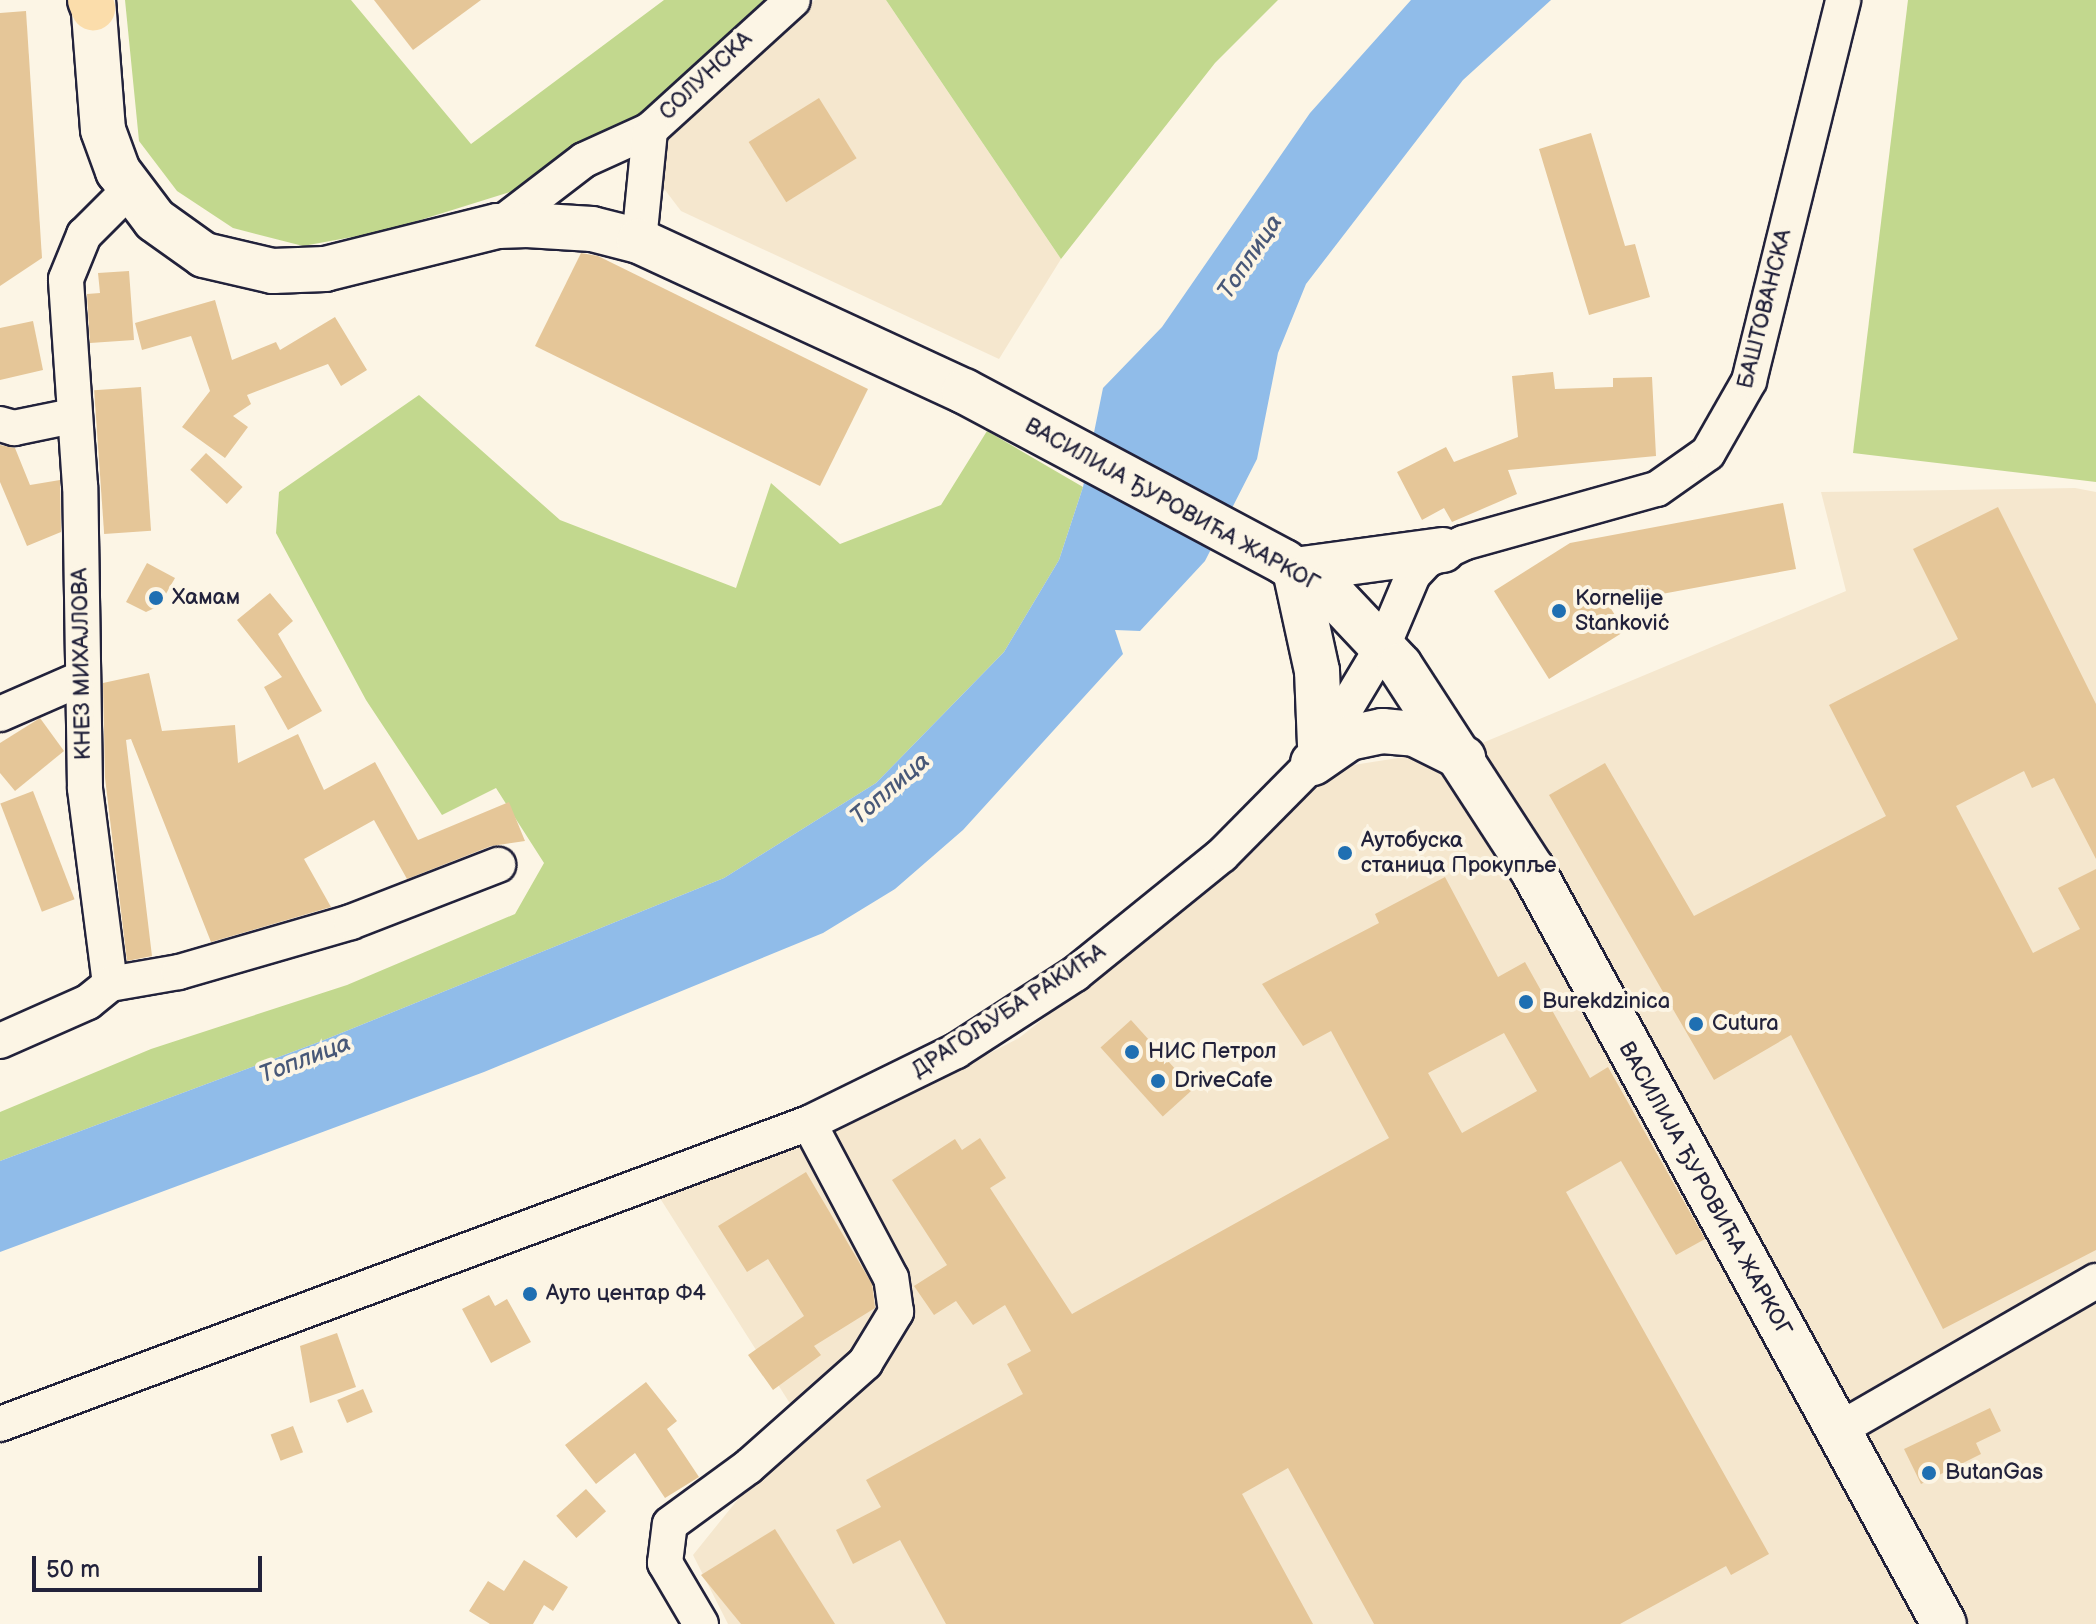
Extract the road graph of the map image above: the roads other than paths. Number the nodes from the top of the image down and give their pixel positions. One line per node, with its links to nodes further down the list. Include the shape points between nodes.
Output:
1 (793, 0): 4 (street, СОЛУНСКА)
2 (1843, 0): 10 (street, БАШТОВАНСКА, via 1753,367 1731,420 1692,469 1657,489)
3 (92, 3): 5 (main road, ВАСИЛИЈА ЂУРОВИЋА ЖАРКОГ, via 103,130)
4 (650, 130): 6 (street, СОЛУНСКА, via 576,165); 7 (street)
5 (129, 190): 6 (main road, ВАСИЛИЈА ЂУРОВИЋА ЖАРКОГ, via 167,231 204,255 273,271 325,269); 8 (street, КНЕЗ МИХАЈЛОВА, via 102,212 71,257 66,279)
6 (498, 226): 7 (main road, ВАСИЛИЈА ЂУРОВИЋА ЖАРКОГ, via 565,226)
7 (639, 241): 11 (main road, ВАСИЛИЈА ЂУРОВИЋА ЖАРКОГ, via 964,391)
8 (72, 416): 9 (street, via 14,428); 13 (street, КНЕЗ МИХАЈЛОВА, via 80,486)
9 (0, 424)
10 (1443, 550): 11 (main road); 12 (street, БАШТОВАНСКА, via 1413,575)
11 (1290, 566): 12 (main road, ВАСИЛИЈА ЂУРОВИЋА ЖАРКОГ, via 1336,598); 15 (main road, via 1314,656)
12 (1383, 646): 15 (street, ДРАГОЉУБА РАКИЋА); 16 (main road, ВАСИЛИЈА ЂУРОВИЋА ЖАРКОГ)
13 (80, 679): 14 (street); 18 (street, КНЕЗ МИХАЈЛОВА, via 90,857)
14 (0, 714)
15 (1317, 754): 16 (main road, via 1349,738 1382,731 1415,734); 20 (street, ДРАГОЉУБА РАКИЋА, via 1222,855 1075,974 956,1051)
16 (1463, 758): 23 (main road, ВАСИЛИЈА ЂУРОВИЋА ЖАРКОГ, via 1532,869)
17 (498, 865): 18 (street, via 351,922 179,972)
18 (110, 984): 19 (street, via 88,1002)
19 (0, 1041)
20 (809, 1123): 22 (street, ДРАГОЉУБА РАКИЋА); 24 (street, via 891,1278 896,1312 865,1363 748,1467 670,1524 665,1563)
21 (2096, 1281): 23 (street)
22 (0, 1424)
23 (1838, 1430): 25 (main road, ВАСИЛИЈА ЂУРОВИЋА ЖАРКОГ)
24 (701, 1624)
25 (1944, 1624)

